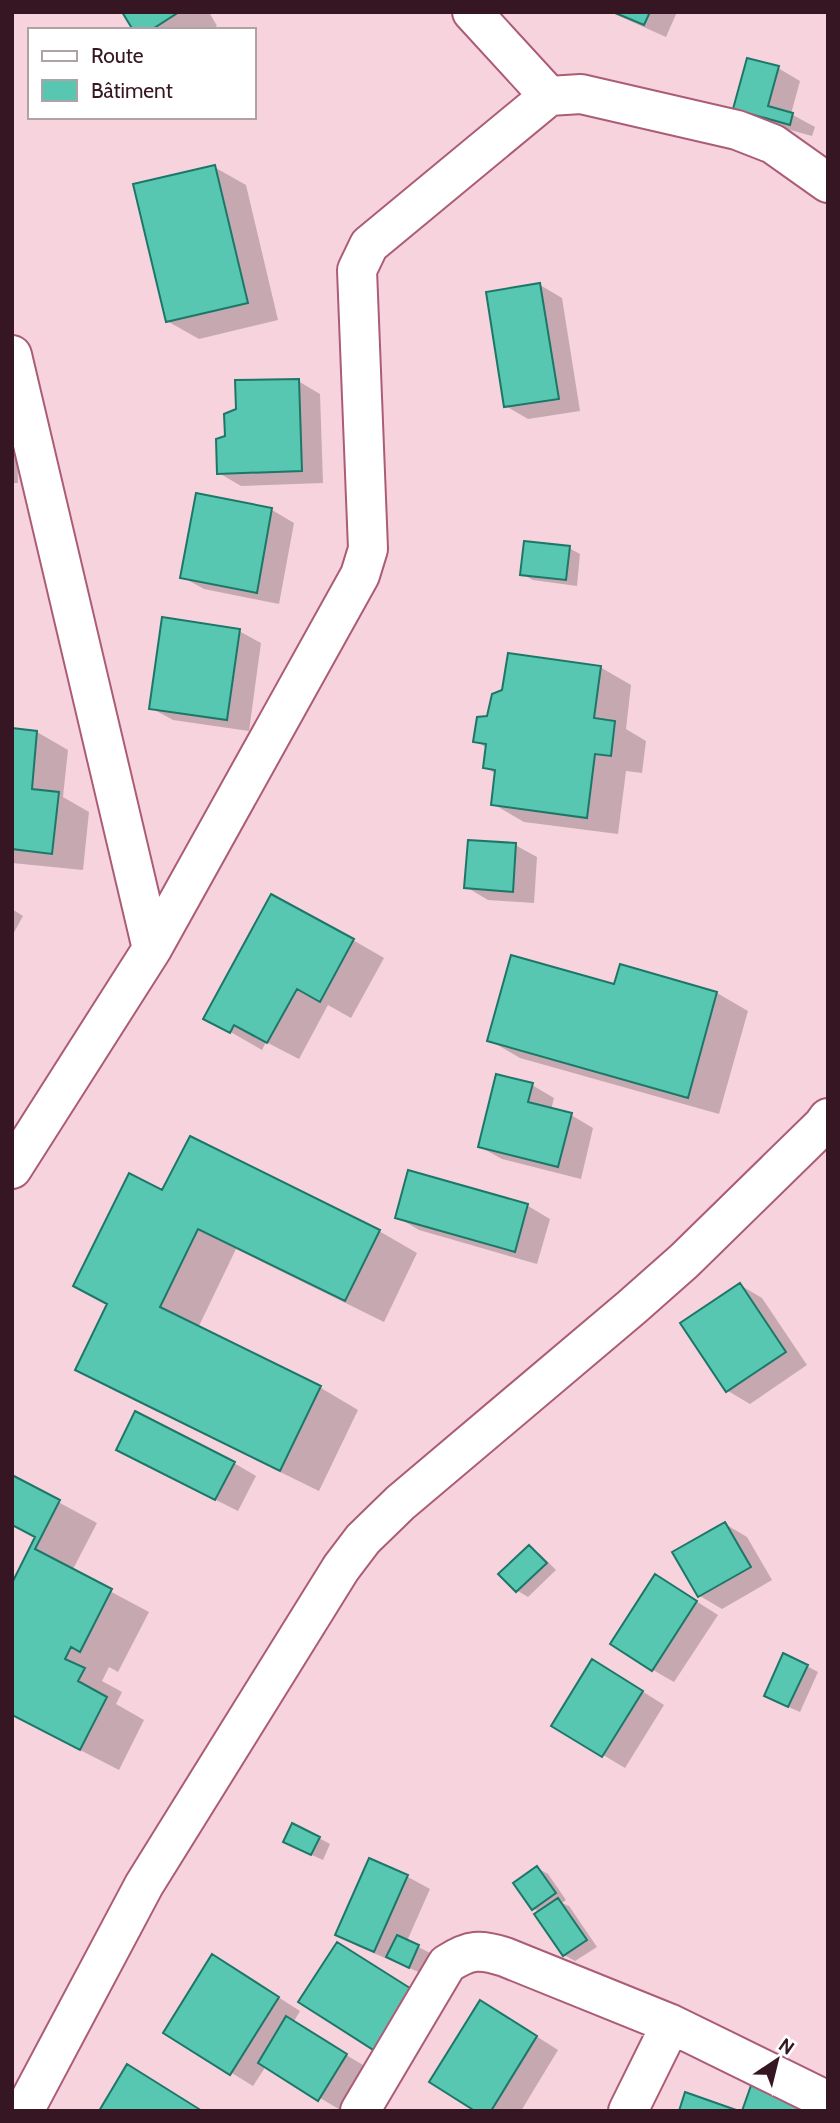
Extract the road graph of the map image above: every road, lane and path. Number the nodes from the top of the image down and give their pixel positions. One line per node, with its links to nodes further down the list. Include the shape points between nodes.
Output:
1 (472, 12): 2 (street)
2 (549, 96): 3 (street, via 581,94 737,130 773,144); 5 (street, via 369,246 357,270 368,549 360,575)
3 (828, 183)
4 (12, 355): 5 (street)
5 (152, 949): 7 (street)
6 (828, 1118): 10 (street, via 684,1261 363,1539 144,1885)
7 (12, 1168)
8 (671, 2024): 9 (street); 11 (street, via 505,1957 483,1950 462,1954 447,1964); 12 (street)
9 (828, 2101)
10 (24, 2111)
11 (360, 2111)
12 (628, 2111)

